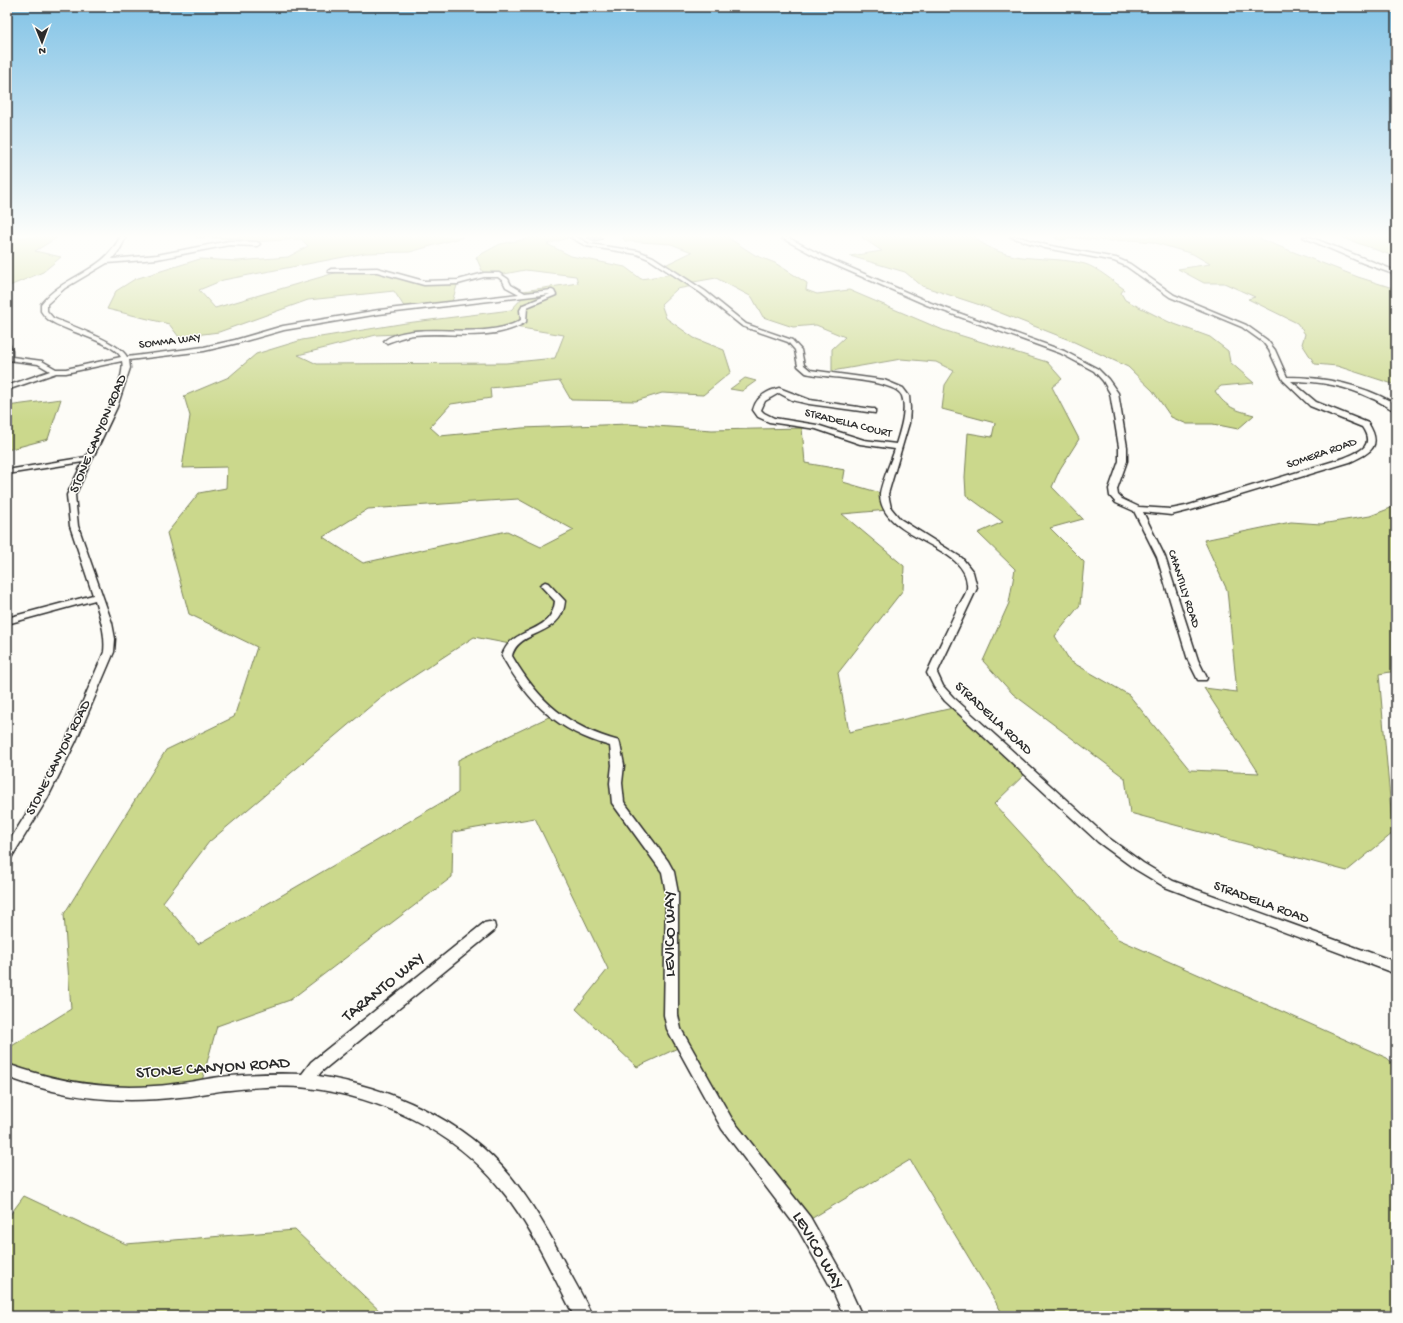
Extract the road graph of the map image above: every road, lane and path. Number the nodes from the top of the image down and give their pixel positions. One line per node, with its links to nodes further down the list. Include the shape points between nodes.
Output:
1 (49, 299): 9 (street, STONE CANYON ROAD, via 44,304 46,314 57,322 112,346 119,350)
2 (493, 299): 9 (street, SOMMA WAY, via 379,312 283,328 204,349)
3 (544, 299): 7 (street, SOMMA WAY, via 525,306 524,321 508,330 426,333)
4 (711, 299): 15 (street, STRADELLA ROAD, via 744,325 790,342 798,350 801,366 808,372 887,383 902,389 907,398)
5 (917, 299): 18 (street, via 1040,343 1096,370 1114,393 1123,447 1123,461 1113,489 1114,496 1120,502)
6 (1179, 299): 11 (street, SOMERA ROAD, via 1256,333 1272,350)
7 (389, 340)
8 (7, 345): 10 (street, via 10,359 40,362)
9 (125, 359): 10 (street, SOMMA WAY, via 75,370); 16 (street, STONE CANYON ROAD, via 127,368 123,380)
10 (55, 371): 12 (street)
11 (1285, 379): 13 (street, via 1318,380 1342,386 1377,398); 18 (street, SOMERA ROAD, via 1313,404 1365,425 1372,437 1366,452 1172,512)
12 (7, 388)
13 (1396, 409)
14 (872, 411): 15 (street, STRADELLA COURT, via 809,402 779,390 771,392 759,402 757,410 772,420 830,430 863,442)
15 (899, 447): 25 (street, STRADELLA ROAD, via 884,494 883,501 888,510 904,526 957,558 971,574 972,588 932,673 949,699 1102,839 1139,866 1169,884)
16 (88, 459): 17 (street); 20 (street, STONE CANYON ROAD, via 71,495 74,526)
17 (7, 472)
18 (1137, 509): 22 (street, CHANTILLY ROAD, via 1161,557 1193,660)
19 (545, 585): 29 (street, LEVICO WAY, via 560,601 560,610 543,628 511,644 507,656 535,697 553,715 591,738 615,744 618,803 664,864 670,883 671,1015 674,1029 727,1124 804,1223 839,1285)
20 (99, 596): 21 (street); 23 (street, STONE CANYON ROAD, via 110,639 105,665 71,741 41,799)
21 (7, 621)
22 (1202, 678)
23 (7, 855)
24 (489, 927): 27 (street, TARANTO WAY, via 316,1067)
25 (1396, 968)
26 (7, 1070): 27 (street, STONE CANYON ROAD, via 53,1086 111,1095 178,1091 250,1082)
27 (306, 1081): 28 (street, STONE CANYON ROAD, via 396,1103 434,1122 490,1165 524,1206)
28 (583, 1316)
29 (853, 1316)

